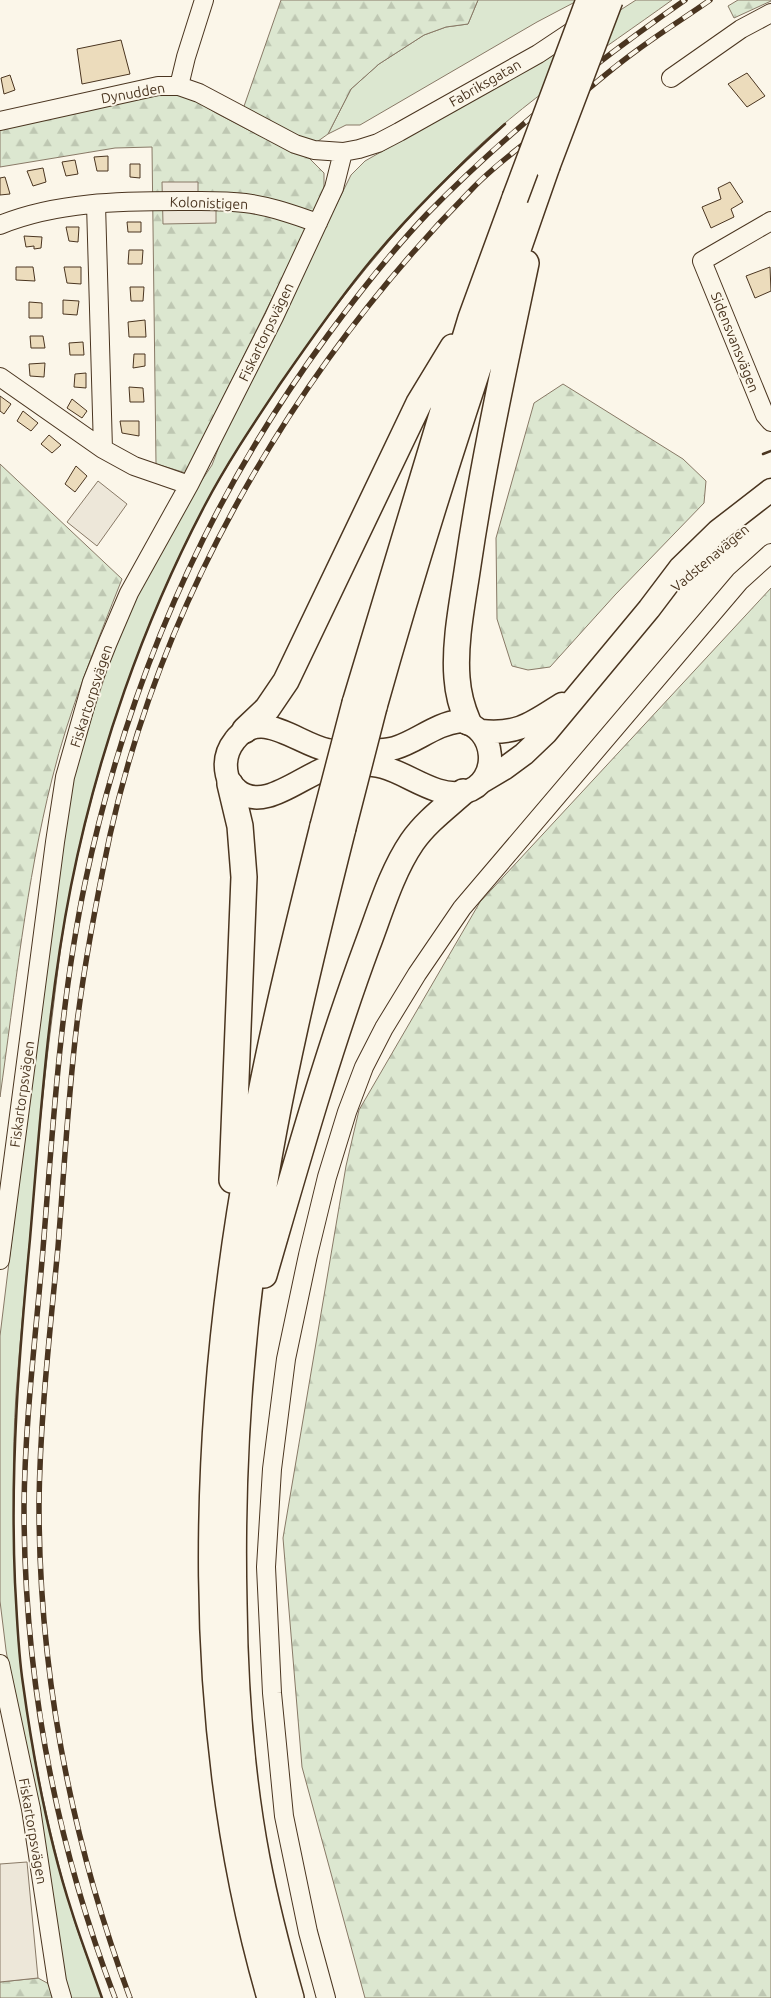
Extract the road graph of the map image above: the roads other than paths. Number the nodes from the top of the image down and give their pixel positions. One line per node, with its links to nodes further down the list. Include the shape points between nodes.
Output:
1 (204, 0): 7 (street)
2 (589, 0): 15 (highway, bridge)
3 (610, 0): 10 (highway, bridge)
4 (621, 0): 9 (street, Fabriksgatan, via 538,54 400,132 378,143)
5 (771, 13): 6 (street, via 741,29)
6 (671, 78)
7 (179, 86): 8 (street, Dynudden, via 158,86); 9 (street, Dynudden, via 199,93 295,144 314,150)
8 (0, 121)
9 (343, 152): 13 (street, Fiskartorpsvägen, via 334,188)
10 (547, 166): 25 (highway, via 495,312); 26 (highway, via 480,486 464,596 456,678 462,707)
11 (96, 204): 13 (street, Kolonistigen, via 157,201 245,203); 14 (street, Kolonistigen, via 13,219); 18 (street)
12 (771, 221): 17 (street, Sidensvansvägen, via 702,261 765,415)
13 (318, 223): 19 (street, Fiskartorpsvägen)
14 (0, 225)
15 (472, 318): 25 (highway); 27 (highway, via 419,403 286,681 267,709)
16 (0, 377): 18 (street)
17 (771, 422)
18 (103, 448): 19 (street, via 134,466)
19 (189, 485): 31 (street, Fiskartorpsvägen, via 130,593 108,642 92,682 65,777)
20 (771, 490): 23 (main road, Vadstenavägen, via 718,532 680,568)
21 (771, 507): 23 (main road, Vadstenavägen)
22 (771, 553): 38 (street, via 740,581 462,908 384,1028 364,1067 347,1112 327,1177 286,1359 272,1469 266,1567 272,1693 284,1816 308,1932)
23 (650, 609): 24 (main road, Vadstenavägen)
24 (577, 694): 26 (main road, Vadstenavägen, via 519,730 499,733); 29 (main road, Vadstenavägen, via 546,733 524,754)
25 (365, 705): 30 (highway, bridge)
26 (475, 726): 27 (main road, Vadstenavägen, via 460,721 444,724 394,748 361,752 328,751 272,727); 29 (main road, via 489,749 490,758 489,766)
27 (245, 730): 28 (main road, via 230,746 226,758)
28 (230, 784): 29 (main road, via 241,793 262,797 275,795 320,770 357,764 382,766 437,790); 32 (highway, via 240,826 244,877)
29 (473, 786): 33 (highway, via 424,826 394,876 322,1077)
30 (333, 827): 32 (highway, via 298,926 263,1082); 33 (highway, via 317,930 279,1103 258,1224)
31 (0, 1260)
32 (228, 1299): 36 (highway, via 218,1397 212,1528 218,1700 236,1854)
33 (242, 1350): 37 (highway, via 232,1530 237,1701 257,1857)
34 (0, 1664): 35 (street, Fiskartorpsvägen, via 31,1809)
35 (62, 1998)
36 (270, 1998)
37 (291, 1998)
38 (326, 1998)

